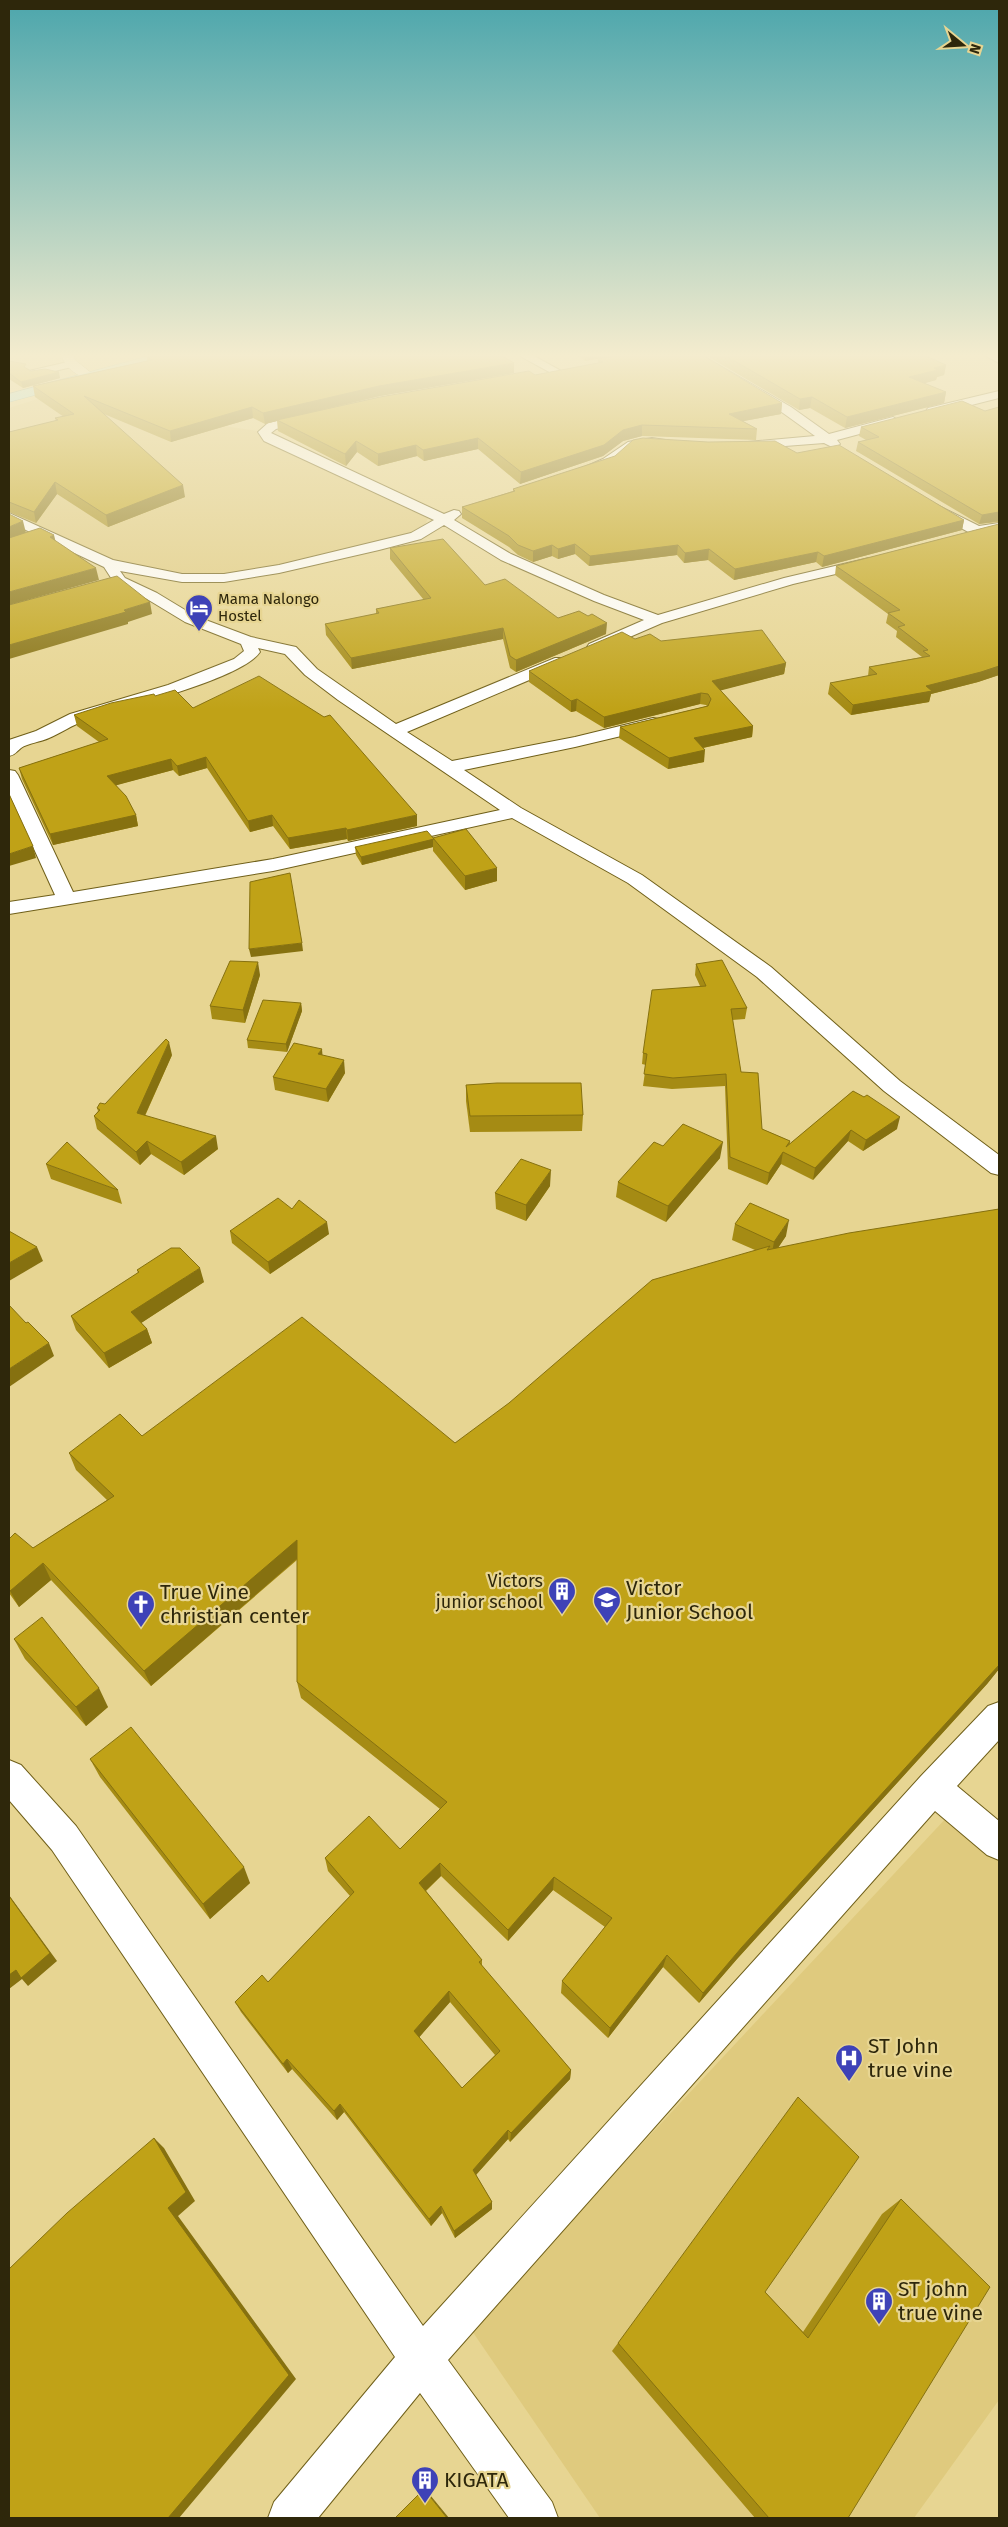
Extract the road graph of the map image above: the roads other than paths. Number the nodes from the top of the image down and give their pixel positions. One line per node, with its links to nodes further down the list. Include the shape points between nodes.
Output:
1 (345, 474): 7 (street)
2 (572, 474): 3 (street)
3 (569, 475)
4 (923, 501): 9 (street)
5 (463, 509): 7 (street)
6 (9, 517): 10 (street)
7 (443, 519): 15 (street, via 416,536 374,547 224,578); 18 (street, via 506,557)
8 (999, 527): 9 (street)
9 (977, 531): 11 (street)
10 (43, 533): 12 (street); 14 (street)
11 (957, 539)
12 (26, 540)
13 (886, 557): 18 (street, via 788,581)
14 (109, 564): 15 (street); 16 (street)
15 (182, 578): 16 (street)
16 (120, 581): 17 (street); 19 (street, via 190,619)
17 (101, 586)
18 (657, 620): 21 (street)
19 (247, 641): 21 (street, via 290,650 311,672); 22 (street, via 252,652 240,662 174,688 76,718 15,744)
20 (668, 719): 23 (street)
21 (395, 731): 23 (street)
22 (9, 751)
23 (450, 767): 25 (street)
24 (9, 775): 26 (street)
25 (515, 812): 26 (street, via 272,866); 28 (street, via 635,879 764,972 892,1086)
26 (66, 898): 27 (street)
27 (9, 908)
28 (999, 1167)
29 (999, 1717): 31 (street)
30 (9, 1776): 33 (street, via 64,1838)
31 (933, 1788): 32 (street); 33 (street)
32 (999, 1843)
33 (420, 2359): 34 (street); 35 (street)
34 (290, 2518)
35 (536, 2518)

